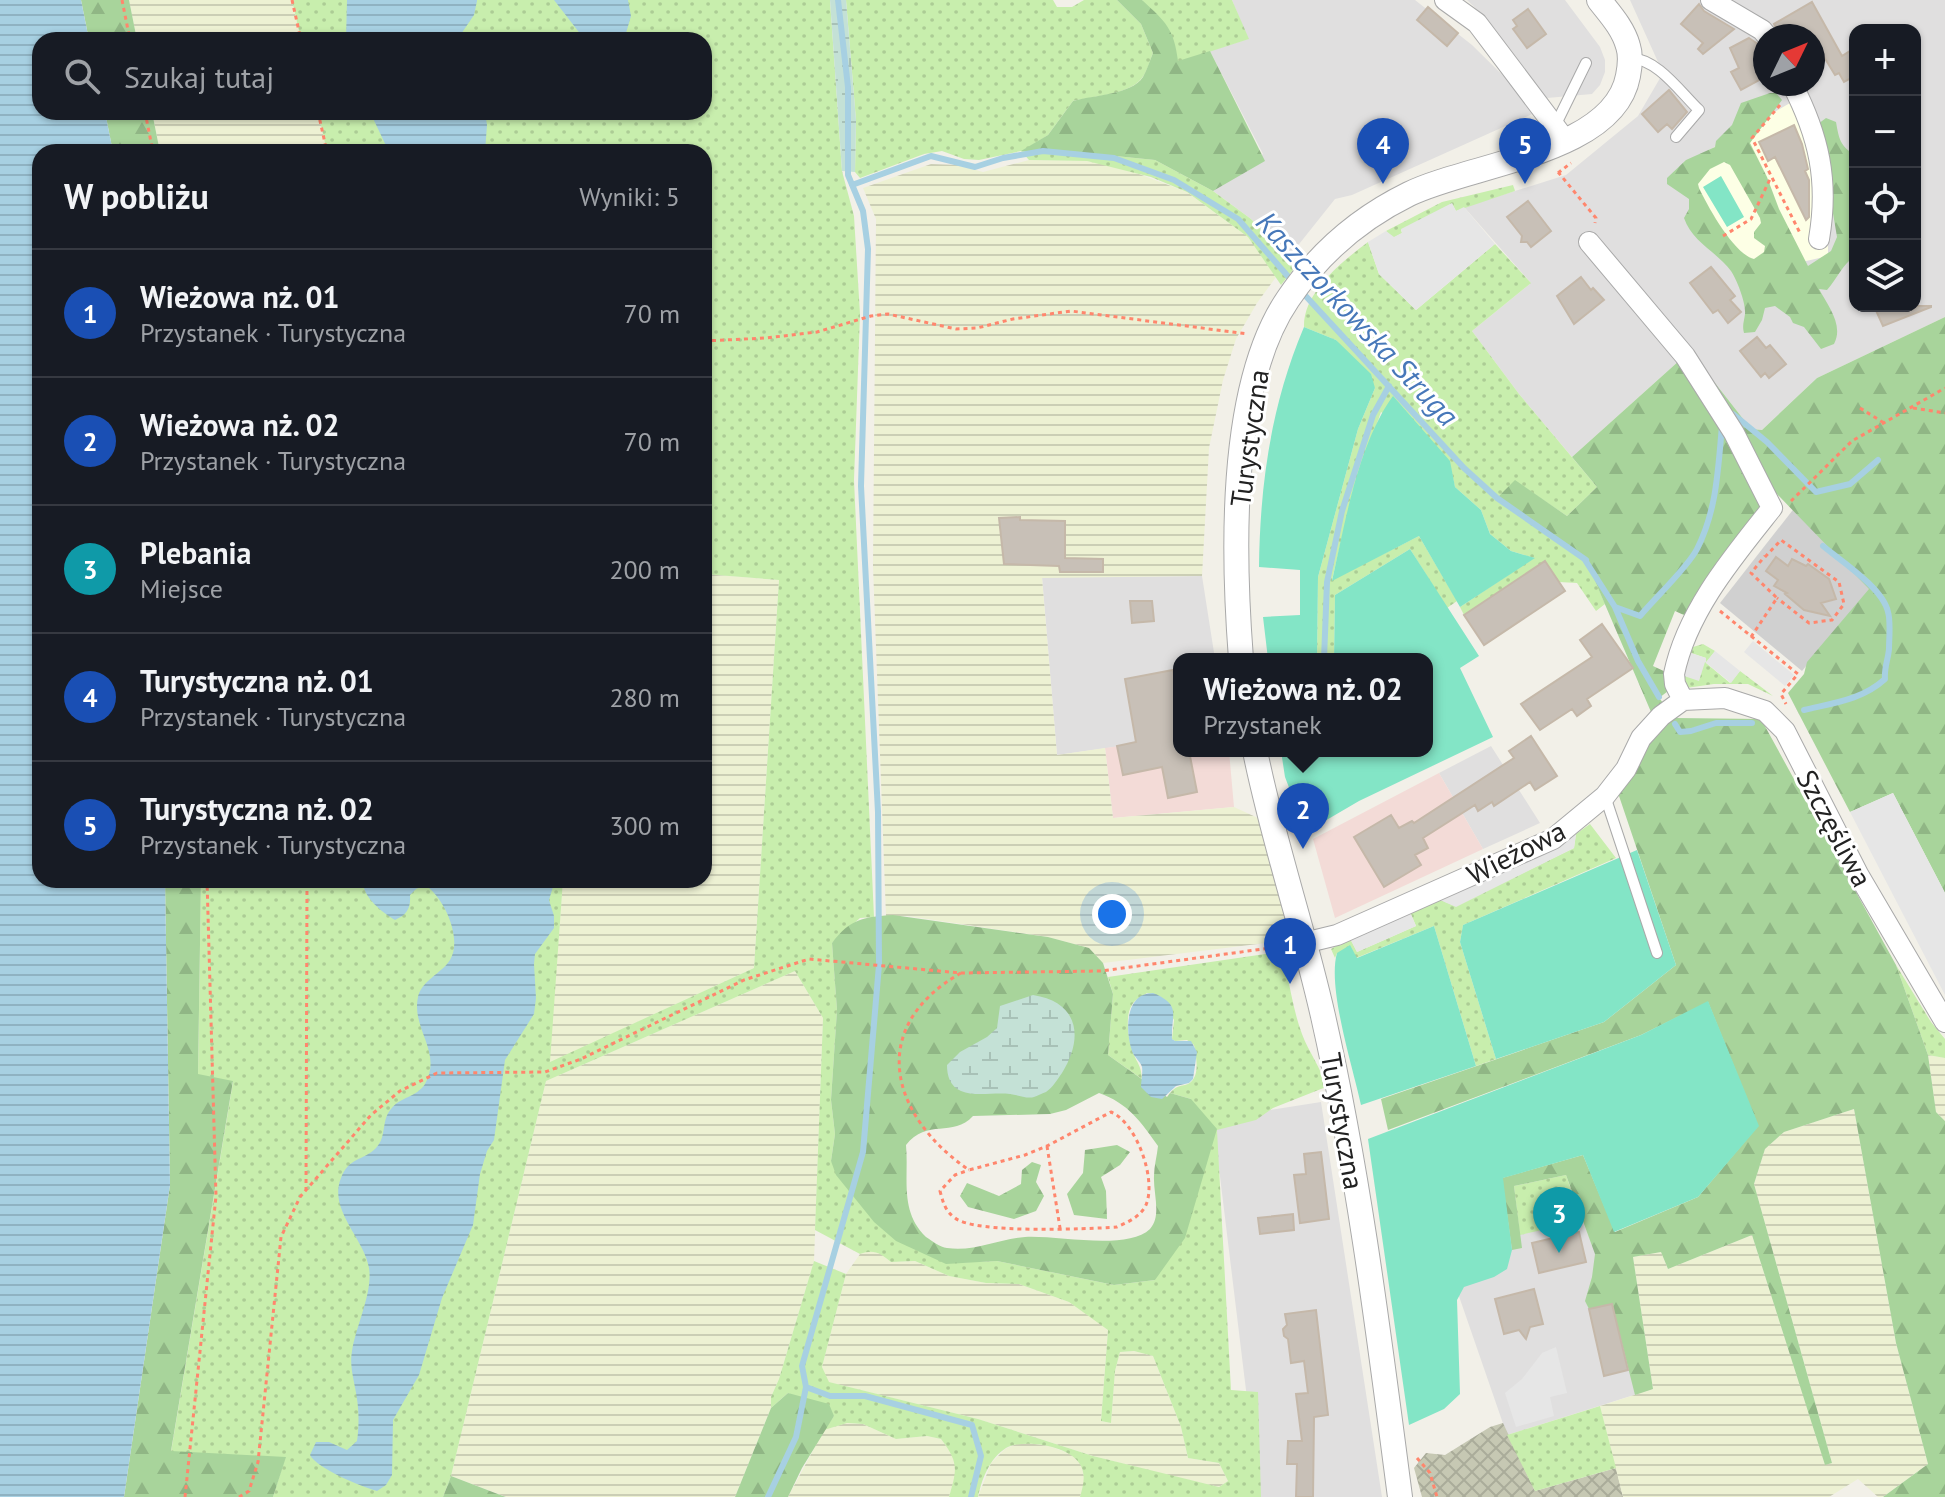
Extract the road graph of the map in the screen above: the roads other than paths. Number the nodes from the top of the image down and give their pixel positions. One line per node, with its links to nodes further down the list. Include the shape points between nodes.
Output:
1 (1445, 0): 9 (street, via 1477,23)
2 (1599, 0): 5 (street, via 1624,36)
3 (1711, 0): 4 (street)
4 (1753, 25)
5 (1630, 58): 8 (lane, via 1654,66 1699,110); 9 (street, Turystyczna, via 1628,80 1604,119)
6 (1586, 63): 9 (lane)
7 (1797, 96): 10 (street, via 1822,168 1825,205)
8 (1676, 137)
9 (1555, 138): 12 (street, Turystyczna, via 1387,205 1324,253 1297,287 1267,338 1249,402 1236,556)
10 (1819, 239)
11 (1589, 242): 13 (street, via 1685,356 1780,507 1705,598 1693,621 1674,674)
12 (1241, 653)
13 (1683, 700): 15 (street, Wieżowa, via 1650,726); 18 (street, Szczęśliwa, via 1738,700 1765,711 1785,731 1873,900)
14 (1257, 757): 16 (street, Turystyczna)
15 (1605, 796): 16 (street, Wieżowa, via 1553,839 1337,935); 17 (lane)
16 (1304, 943): 19 (street, Turystyczna, via 1339,1091)
17 (1657, 953)
18 (1945, 1022)
19 (1400, 1497)

